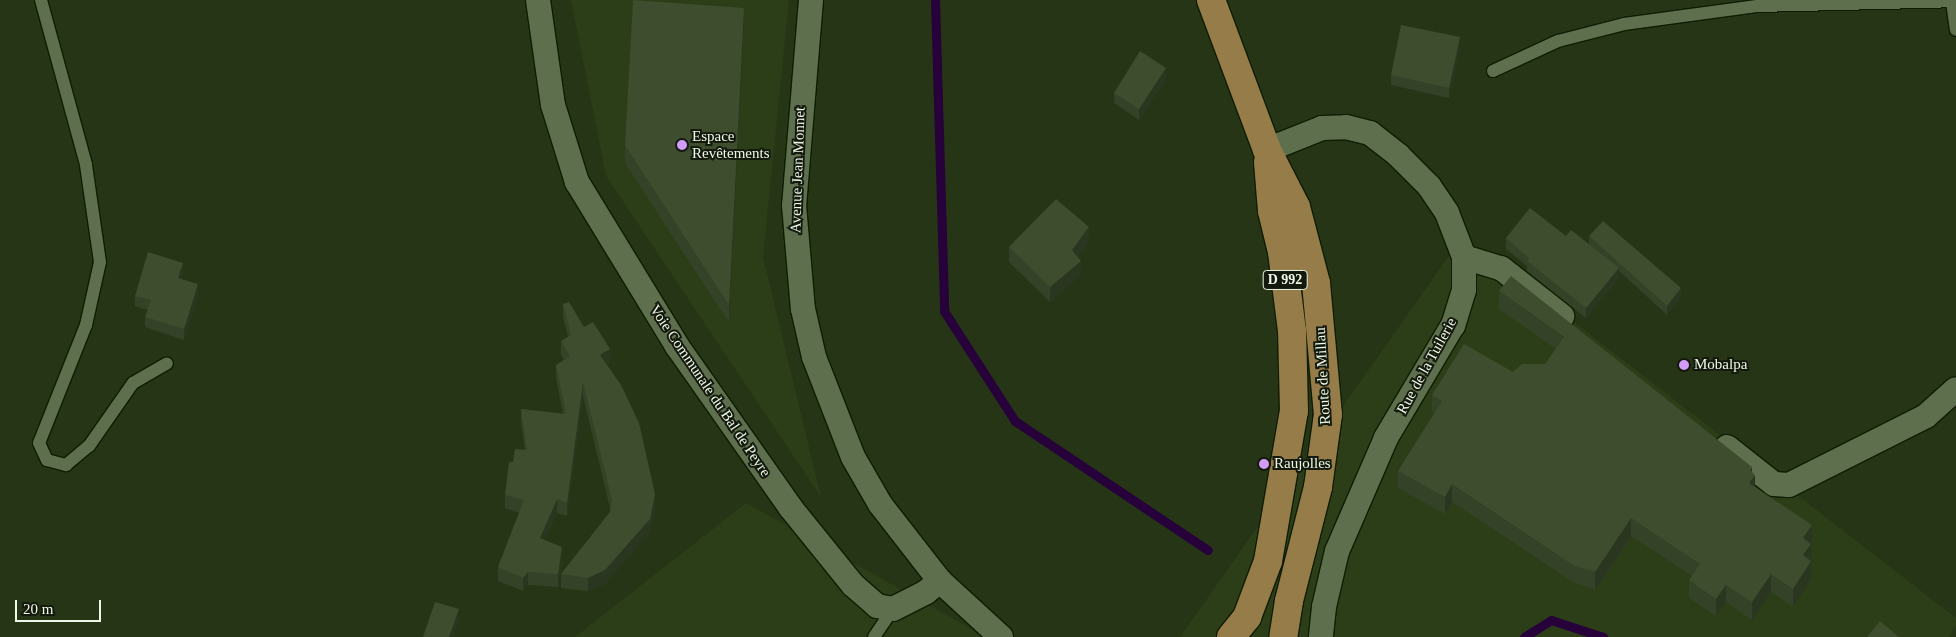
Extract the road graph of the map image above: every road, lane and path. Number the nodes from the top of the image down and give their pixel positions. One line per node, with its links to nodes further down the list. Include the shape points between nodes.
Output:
1 (41, 0): 11 (lane, via 86,165 100,262 86,325 39,443 47,460 66,465 89,446 133,383)
2 (538, 0): 15 (street, Voie Communale du Bal de Peyre, via 553,105 578,182 677,346 790,507 853,585 877,606)
3 (811, 0): 14 (street, Avenue Jean Monnet, via 794,205 803,309 814,357 853,457 880,504)
4 (1210, 0): 8 (main road, Route de Millau / D 992)
5 (1954, 2): 6 (lane); 7 (lane, via 1757,6 1624,24 1558,41)
6 (1956, 30)
7 (1493, 71)
8 (1267, 150): 9 (street, Rue de la Tuilerie, via 1322,128 1346,127 1370,134 1398,155 1429,186 1447,213); 18 (main road, Route de Millau / D 992, via 1272,211 1282,252 1292,331 1294,411 1268,561 1246,617); 19 (main road, Route de Millau / D 992, via 1296,207 1316,284 1328,414 1318,486)
9 (1464, 257): 10 (street, via 1501,268); 20 (street, Rue de la Tuilerie, via 1464,290 1453,325 1386,438 1337,551 1324,607)
10 (1579, 330)
11 (167, 363)
12 (1953, 395): 13 (street, via 1926,416 1789,485 1774,484)
13 (1712, 436)
14 (940, 581): 15 (street); 17 (street, Avenue Jean Monnet)
15 (893, 609): 16 (lane)
16 (874, 637)
17 (1001, 637)
18 (1231, 637)
19 (1283, 637)
20 (1321, 637)

